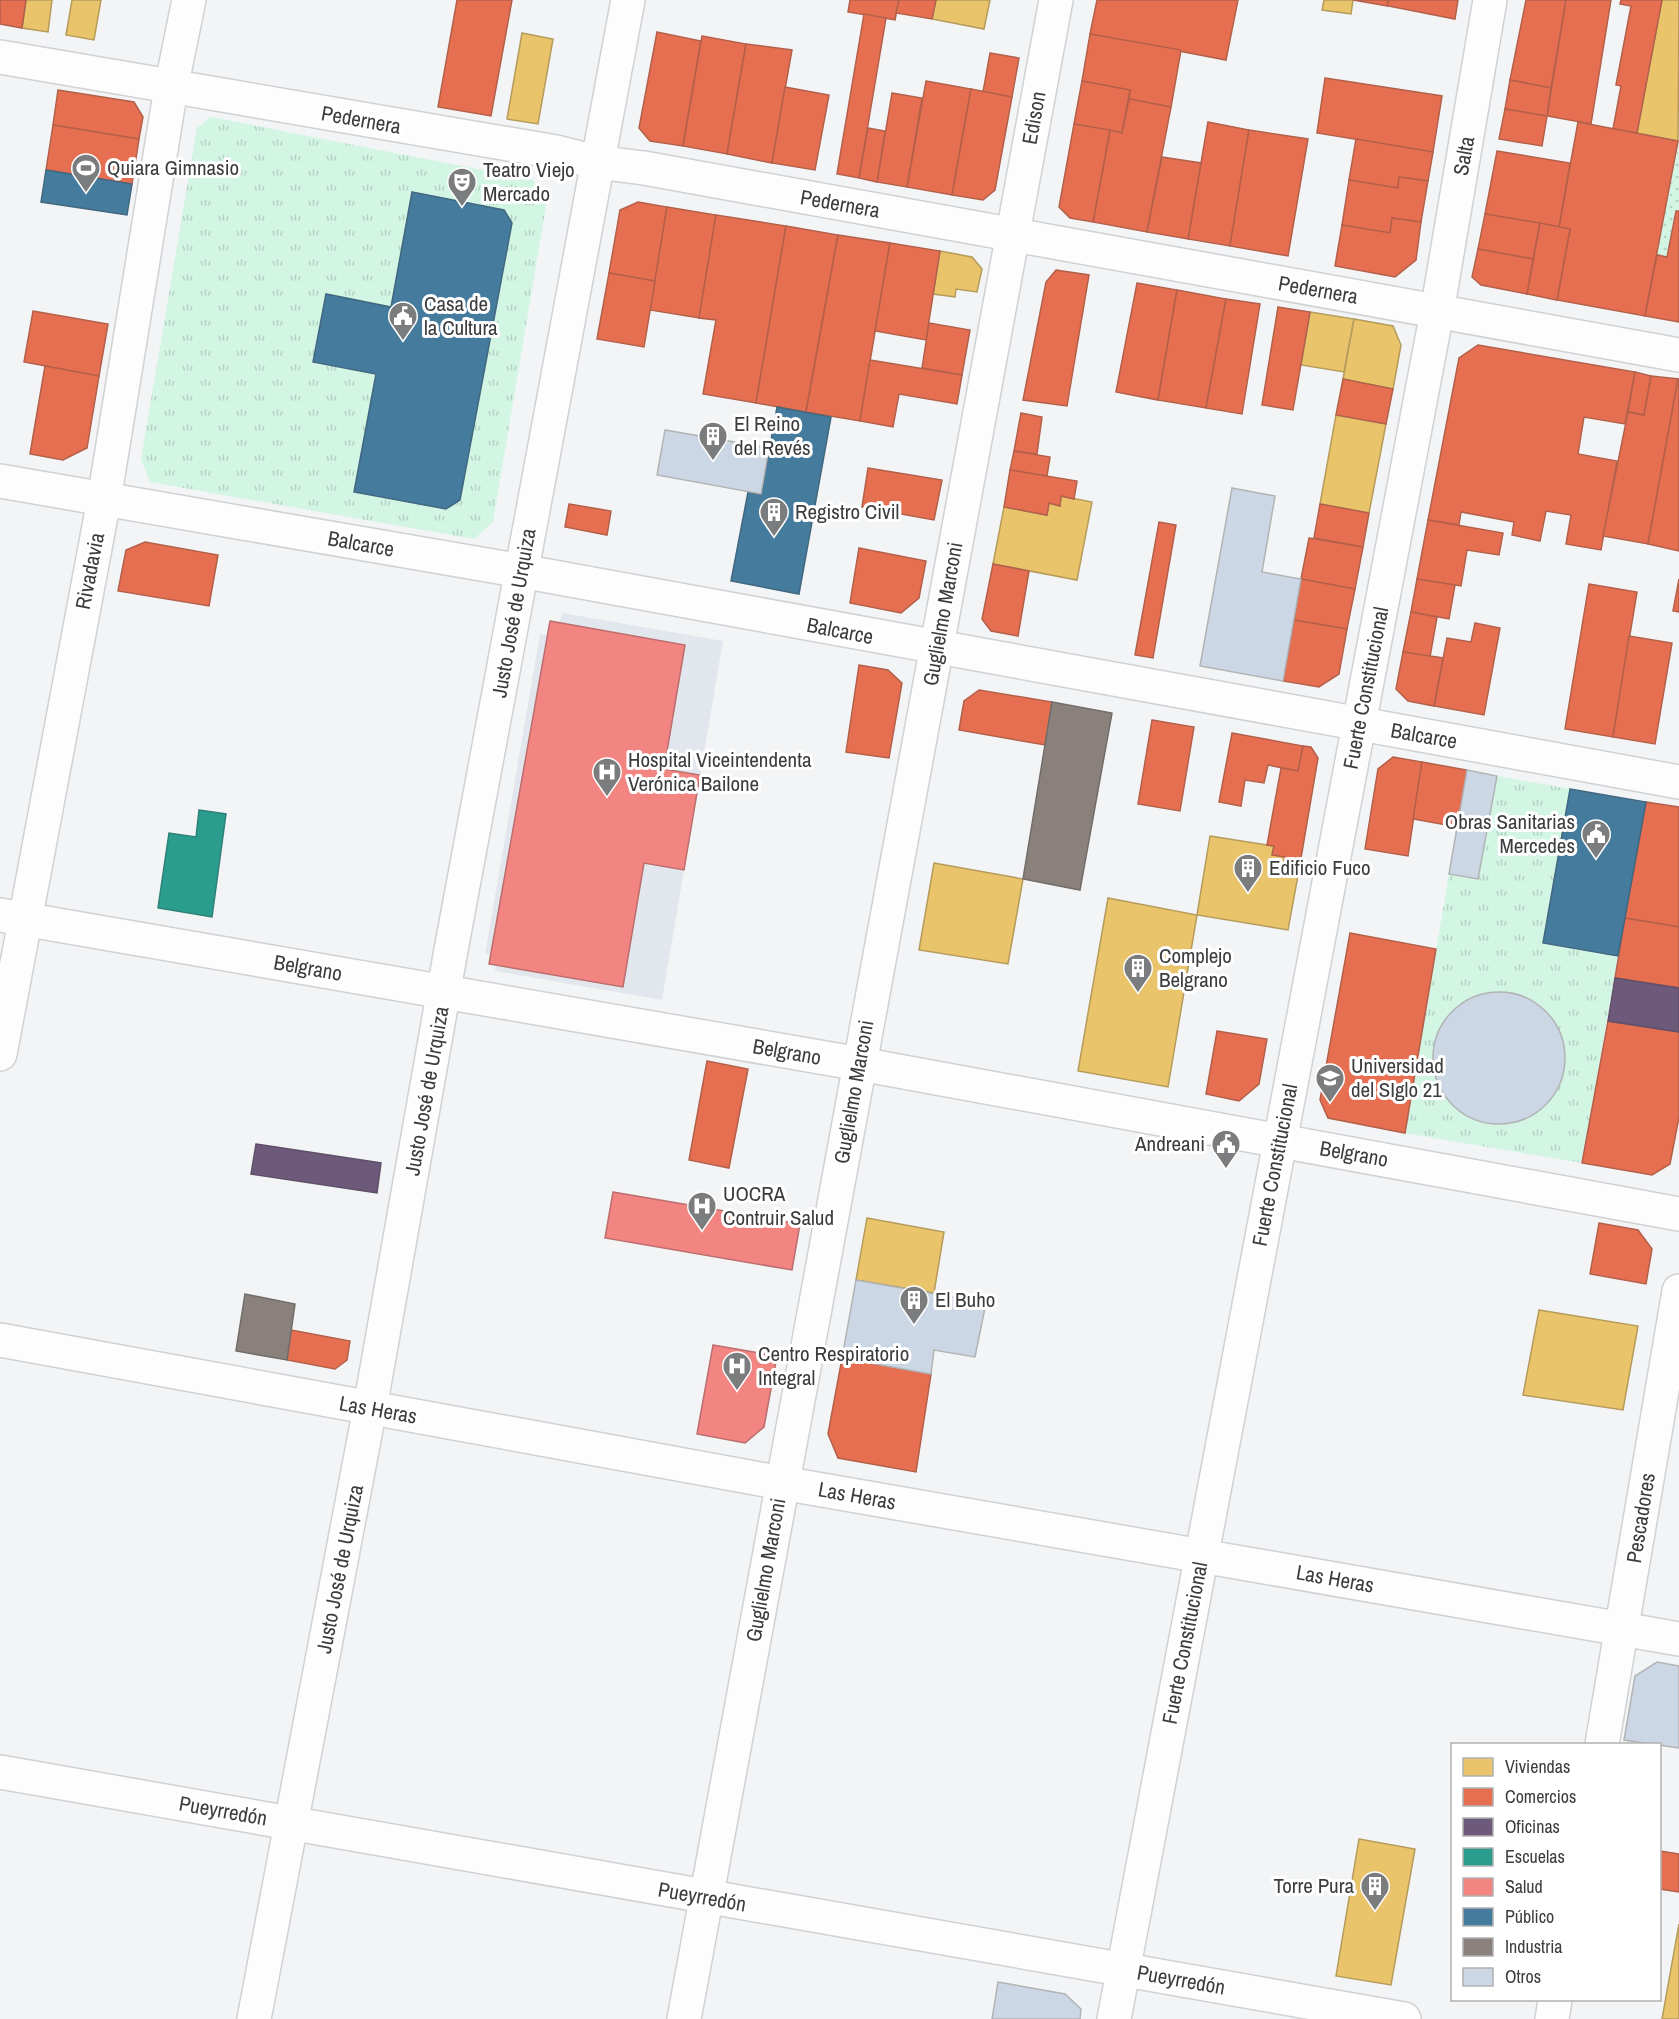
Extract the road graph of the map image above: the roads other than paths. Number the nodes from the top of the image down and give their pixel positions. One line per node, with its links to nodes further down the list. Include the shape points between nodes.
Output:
1 (189, 0): 6 (street, Rivadavia)
2 (628, 0): 7 (street, Justo José de Urquiza)
3 (1056, 0): 8 (street, Edison)
4 (1490, 0): 9 (street, Salta)
5 (0, 57): 6 (street, Pedernera)
6 (171, 88): 7 (street, Pedernera); 12 (street, Rivadavia)
7 (596, 162): 8 (street, Pedernera); 13 (street, Justo José de Urquiza)
8 (1012, 236): 9 (street, Pedernera); 14 (street, Guglielmo Marconi)
9 (1437, 312): 10 (street, Pedernera); 15 (street, Fuerte Constitucional)
10 (1679, 355)
11 (0, 481): 12 (street, Balcarce)
12 (104, 500): 13 (street, Balcarce); 17 (street, Rivadavia)
13 (521, 572): 14 (street, Balcarce); 18 (street, Justo José de Urquiza)
14 (936, 648): 15 (street, Balcarce); 20 (street, Guglielmo Marconi)
15 (1359, 725): 16 (street, Balcarce); 21 (street, Fuerte Constitucional)
16 (1679, 782)
17 (13, 917): 18 (street, Belgrano); 19 (street, Rivadavia)
18 (445, 991): 20 (street, Belgrano); 25 (street, Justo José de Urquiza)
19 (0, 1054)
20 (860, 1064): 21 (street, Belgrano); 26 (street, Guglielmo Marconi)
21 (1280, 1141): 22 (street, Belgrano); 27 (street, Fuerte Constitucional)
22 (1679, 1214)
23 (1679, 1291): 28 (street, Pescadores)
24 (0, 1340): 25 (street, Las Heras)
25 (370, 1408): 26 (street, Las Heras); 32 (street, Justo José de Urquiza)
26 (782, 1483): 27 (street, Las Heras); 33 (street, Guglielmo Marconi)
27 (1202, 1556): 28 (street, Las Heras); 34 (street, Fuerte Constitucional)
28 (1622, 1630): 29 (street, Las Heras); 30 (street, Pescadores)
29 (1679, 1639)
30 (1602, 1743)
31 (0, 1772): 32 (street, Pueyrredón)
32 (291, 1823): 33 (street, Pueyrredón); 36 (street, Justo José de Urquiza)
33 (705, 1897): 34 (street, Pueyrredón); 37 (street, Guglielmo Marconi)
34 (1123, 1970): 38 (street, Fuerte Constitucional); 39 (street, Pueyrredón)
35 (1555, 2001): 40 (street)
36 (254, 2019)
37 (684, 2019)
38 (1114, 2019)
39 (1404, 2019)
40 (1552, 2019)

